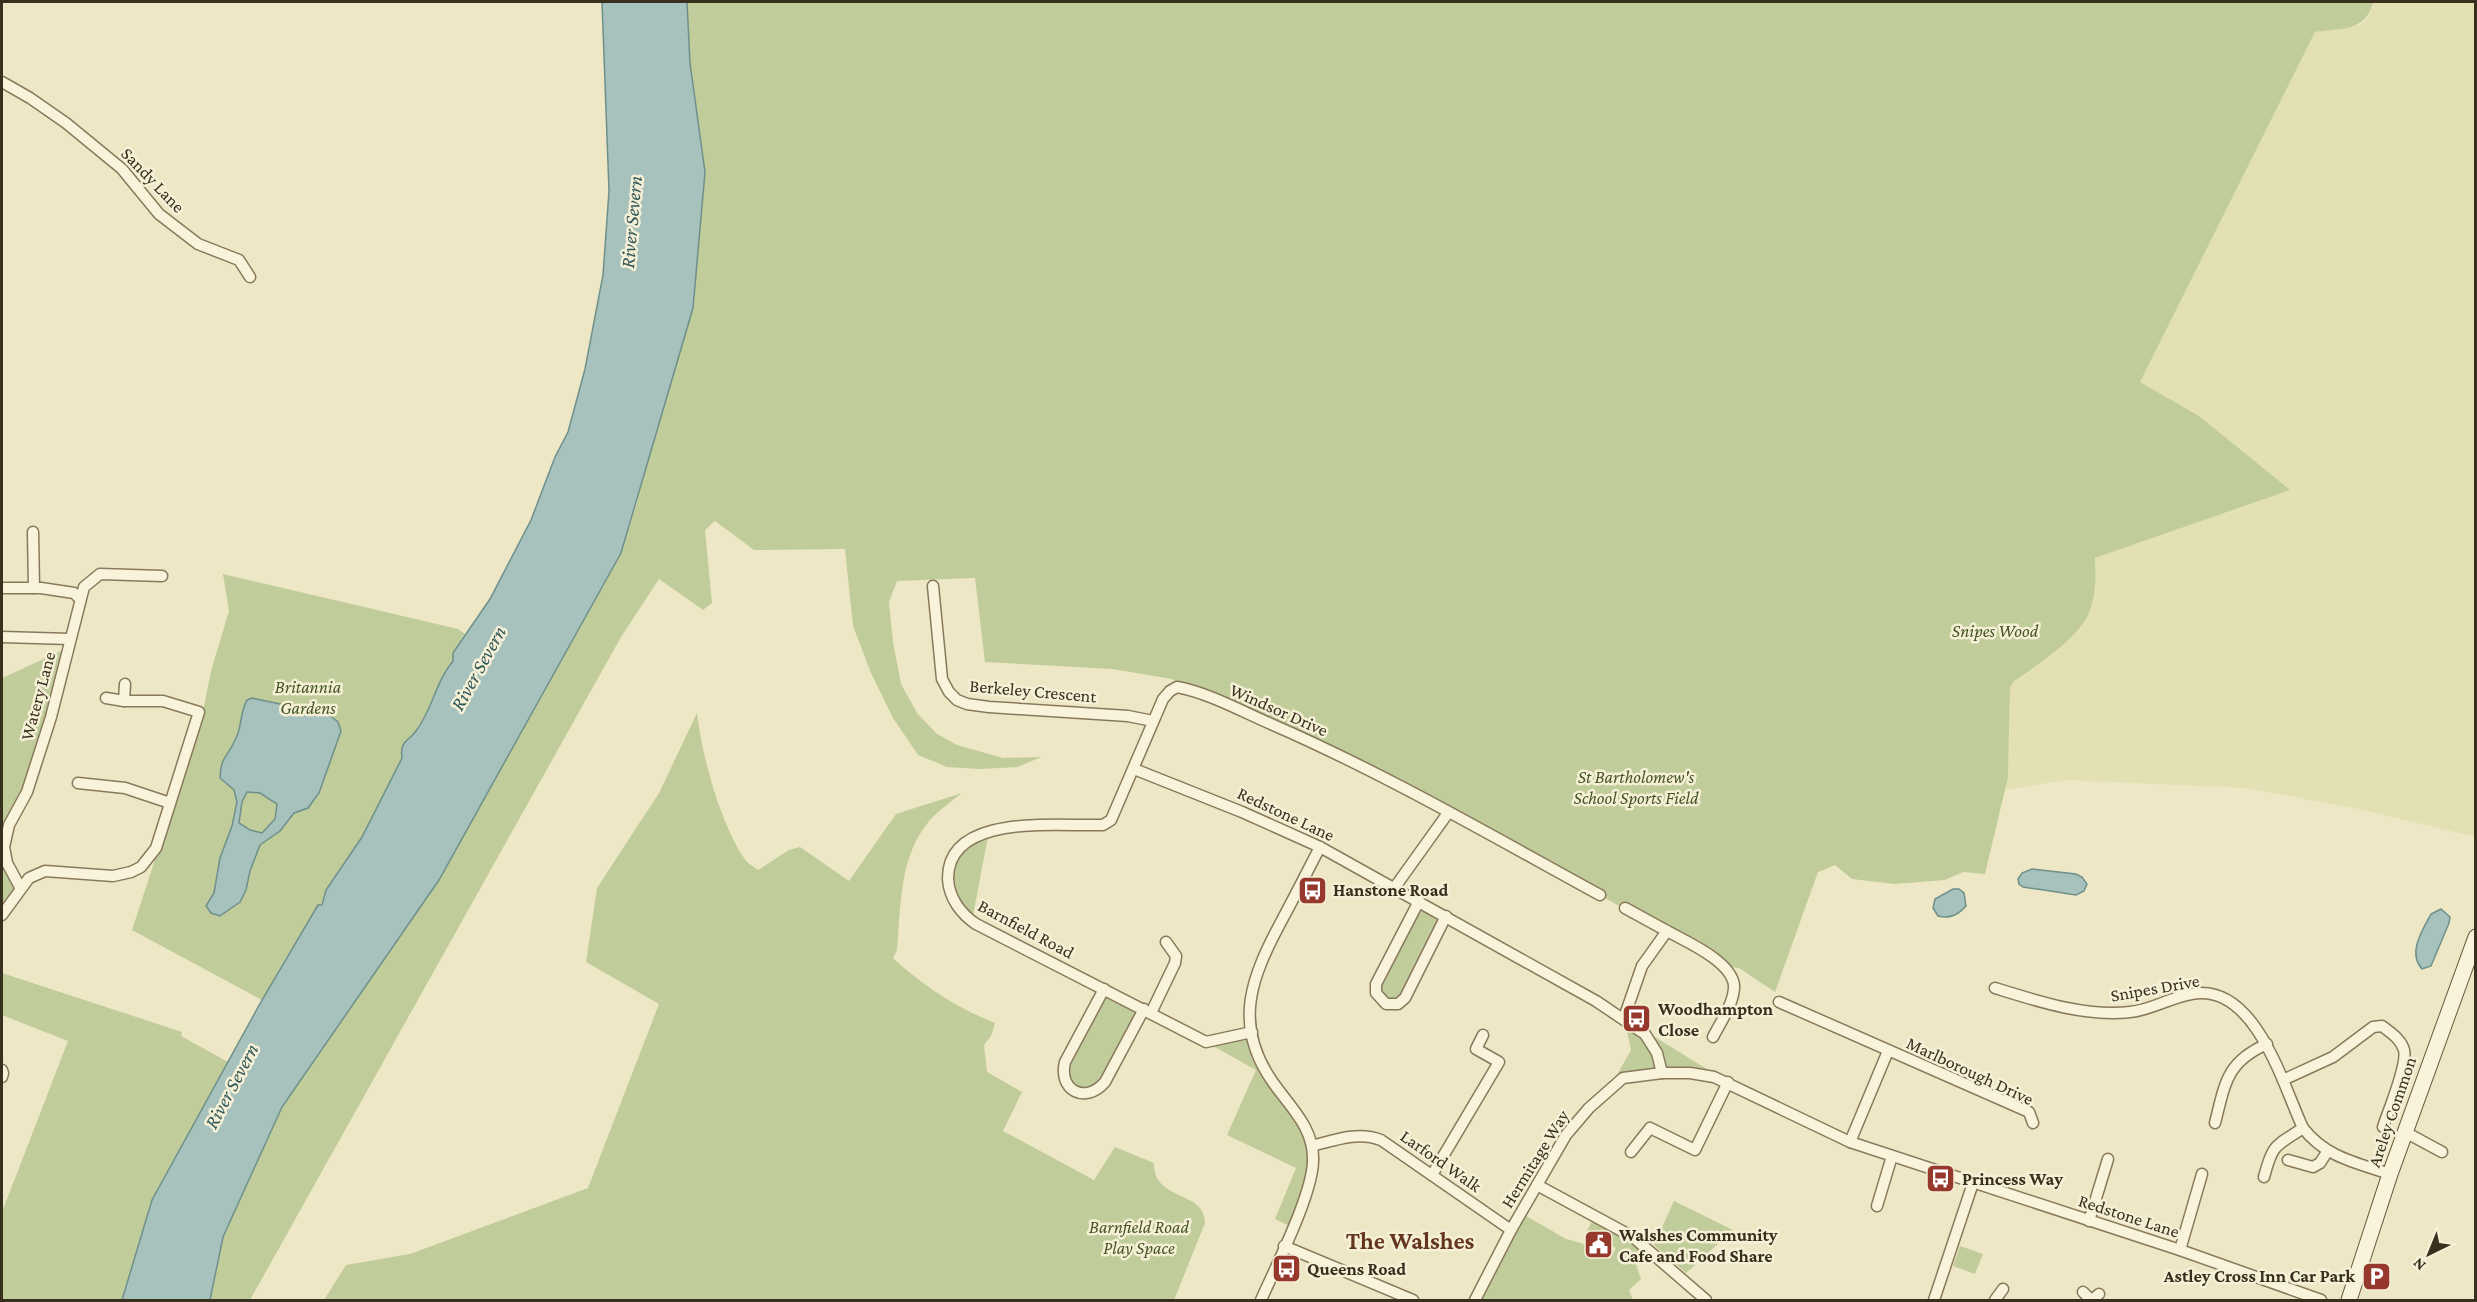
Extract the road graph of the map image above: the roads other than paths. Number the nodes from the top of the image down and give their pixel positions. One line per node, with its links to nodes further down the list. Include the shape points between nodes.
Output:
1 (2, 82): 2 (street, Sandy Lane, via 66,123 122,169 159,213 198,244 239,260)
2 (250, 277)
3 (33, 532): 7 (street)
4 (162, 576): 8 (street, Watery Lane, via 100,574 84,587)
5 (933, 586): 14 (street, Berkeley Crescent, via 942,679 957,700 989,707)
6 (2, 588): 7 (street)
7 (34, 588): 8 (street, via 74,593)
8 (80, 599): 10 (street, Watery Lane)
9 (2, 637): 10 (street)
10 (70, 639): 20 (street, Watery Lane, via 51,717 4,847 7,863)
11 (125, 684): 13 (street)
12 (106, 698): 13 (street)
13 (124, 702): 17 (street, via 163,701 199,712)
14 (1153, 721): 15 (street, Windsor Drive); 18 (street, Windsor Drive, via 1170,691 1177,687 1186,689 1309,740)
15 (1134, 769): 19 (street, Redstone Lane); 32 (street, Barnfield Road, via 1107,823 989,831 964,844 955,854 948,878 954,902 972,921)
16 (78, 783): 17 (street, via 125,788)
17 (170, 803): 20 (street, via 156,848 141,867 112,876 45,871)
18 (1448, 813): 21 (street); 22 (street, Windsor Drive)
19 (1320, 847): 21 (street, Redstone Lane); 36 (street, via 1260,961 1250,997)
20 (20, 887): 25 (street)
21 (1395, 887): 23 (street, Redstone Lane)
22 (1600, 895)
23 (1419, 901): 26 (street, Redstone Lane); 26 (street, via 1376,984 1378,997 1386,1004 1398,1004 1405,998)
24 (1625, 908): 27 (street)
25 (2, 915)
26 (1446, 916): 35 (street, Redstone Lane)
27 (1667, 931): 35 (street, via 1642,966); 38 (street, via 1707,953 1729,973 1734,985 1732,997)
28 (2475, 937): 30 (main road, Areley Common)
29 (1166, 942): 34 (street, via 1176,956 1175,963)
30 (2471, 960): 50 (main road, Areley Common)
31 (1995, 988): 39 (street, Snipes Drive, via 2043,1003 2104,1014 2132,1012 2173,998 2209,994 2234,1004)
32 (1104, 989): 34 (street, Barnfield Road); 34 (street, via 1065,1062 1062,1074 1077,1092 1087,1095 1098,1090)
33 (1779, 1002): 40 (street, Marlborough Drive)
34 (1148, 1011): 36 (street, Barnfield Road, via 1206,1042)
35 (1624, 1018): 42 (street, Redstone Lane, via 1649,1039)
36 (1252, 1032): 52 (street, via 1262,1065 1299,1115)
37 (1484, 1035): 61 (street, via 1476,1049 1499,1062)
38 (1713, 1037)
39 (2266, 1044): 44 (street, Snipes Drive); 47 (street, via 2249,1052 2234,1066 2225,1082)
40 (1888, 1052): 46 (street, Marlborough Drive, via 2029,1112); 51 (street, Marlborough Drive)
41 (2, 1070): 43 (street)
42 (1662, 1073): 45 (street, Hermitage Way, via 1690,1073); 64 (street, Hermitage Way, via 1623,1078 1602,1095 1577,1119)
43 (2, 1077)
44 (2283, 1080): 48 (street, via 2333,1057 2373,1027 2382,1026 2398,1039 2404,1052); 49 (street, Snipes Drive)
45 (1728, 1082): 51 (street, Redstone Lane); 53 (street, via 1695,1150 1650,1128)
46 (2033, 1123)
47 (2215, 1123)
48 (2383, 1126)
49 (2303, 1128): 54 (street, Snipes Drive); 62 (street, via 2275,1146)
50 (2405, 1132): 55 (street); 60 (main road, Areley Common)
51 (1850, 1142): 56 (street, Redstone Lane)
52 (1312, 1146): 61 (street, Larford Walk, via 1348,1136 1374,1137 1389,1143); 68 (street, via 1312,1174)
53 (1631, 1152)
54 (2327, 1152): 58 (street, via 2313,1167); 60 (street, Snipes Drive)
55 (2442, 1152)
56 (1892, 1156): 63 (street, Redstone Lane); 65 (street)
57 (2108, 1159): 66 (street)
58 (2288, 1160)
59 (2202, 1174): 69 (street)
60 (2390, 1174): 78 (main road, Areley Common)
61 (1432, 1175): 67 (street, Larford Walk)
62 (2264, 1176)
63 (1973, 1183): 66 (street, Redstone Lane); 75 (street)
64 (1537, 1185): 67 (street, Hermitage Way); 74 (street, via 1634,1237)
65 (1877, 1206)
66 (2089, 1221): 69 (street, Redstone Lane)
67 (1511, 1230): 73 (street, Hermitage Way)
68 (1284, 1246): 71 (street); 72 (street)
69 (2180, 1250): 77 (street, Redstone Lane)
70 (2003, 1289): 76 (street)
71 (1261, 1300)
72 (1413, 1300)
73 (1475, 1300)
74 (1706, 1300)
75 (1934, 1300)
76 (1995, 1300)
77 (2321, 1300)
78 (2349, 1300)

